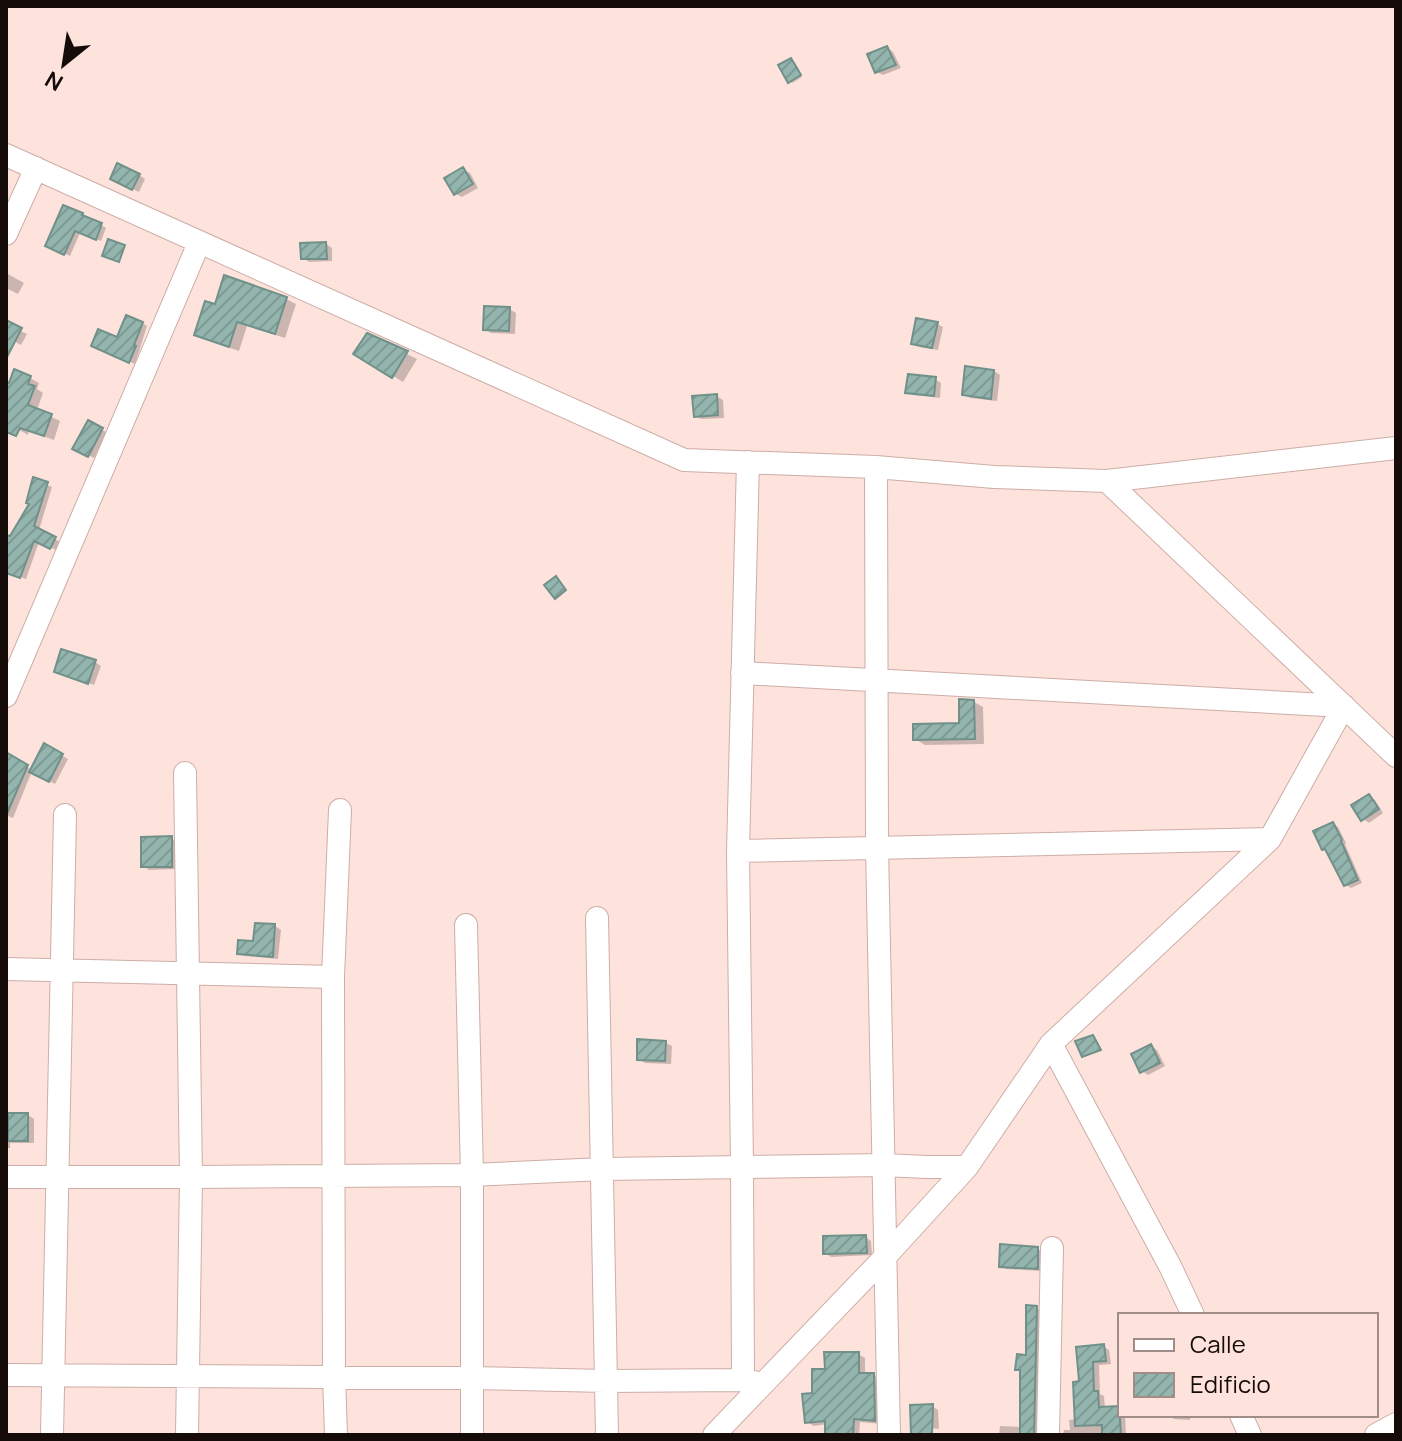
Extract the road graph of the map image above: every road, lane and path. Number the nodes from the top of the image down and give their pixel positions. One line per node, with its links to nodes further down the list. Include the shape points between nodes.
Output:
1 (6, 155): 2 (street)
2 (36, 168): 3 (street); 4 (street)
3 (6, 234)
4 (199, 243): 6 (street, via 684,460); 11 (street)
5 (1396, 448): 8 (street)
6 (748, 462): 7 (street); 9 (street)
7 (876, 467): 8 (street); 10 (street)
8 (1107, 481): 12 (street)
9 (742, 673): 10 (street); 19 (street)
10 (876, 680): 12 (street); 18 (street)
11 (6, 696)
12 (1344, 706): 13 (street); 17 (street)
13 (1396, 756)
14 (185, 773): 24 (street)
15 (340, 810): 25 (street)
16 (65, 815): 23 (street)
17 (1270, 839): 18 (street); 26 (street)
18 (877, 847): 19 (street); 27 (street)
19 (738, 851): 28 (street)
20 (597, 918): 30 (street)
21 (466, 925): 33 (street)
22 (6, 969): 23 (street)
23 (61, 970): 24 (street); 31 (street)
24 (188, 973): 25 (street); 35 (street)
25 (333, 977): 32 (street)
26 (1051, 1044): 29 (street); 38 (street)
27 (884, 1165): 28 (street); 29 (street); 37 (street)
28 (742, 1167): 30 (street); 45 (street)
29 (967, 1167): 37 (street)
30 (603, 1169): 33 (street); 44 (street)
31 (56, 1175): 34 (street); 35 (street); 40 (street)
32 (333, 1175): 33 (street); 35 (street); 42 (street)
33 (472, 1175): 43 (street)
34 (6, 1177)
35 (191, 1177): 41 (street)
36 (1052, 1248): 54 (street)
37 (885, 1257): 45 (street); 53 (street)
38 (1192, 1313)
39 (6, 1375): 40 (street)
40 (53, 1375): 41 (street); 47 (street)
41 (187, 1376): 42 (street); 48 (street)
42 (334, 1377): 43 (street); 49 (street)
43 (472, 1378): 44 (street); 50 (street)
44 (606, 1381): 45 (street); 51 (street)
45 (753, 1382): 52 (street)
46 (1396, 1424): 55 (street)
47 (52, 1435)
48 (187, 1435)
49 (336, 1435)
50 (472, 1435)
51 (607, 1435)
52 (714, 1435)
53 (889, 1435)
54 (1048, 1435)
55 (1376, 1435)

